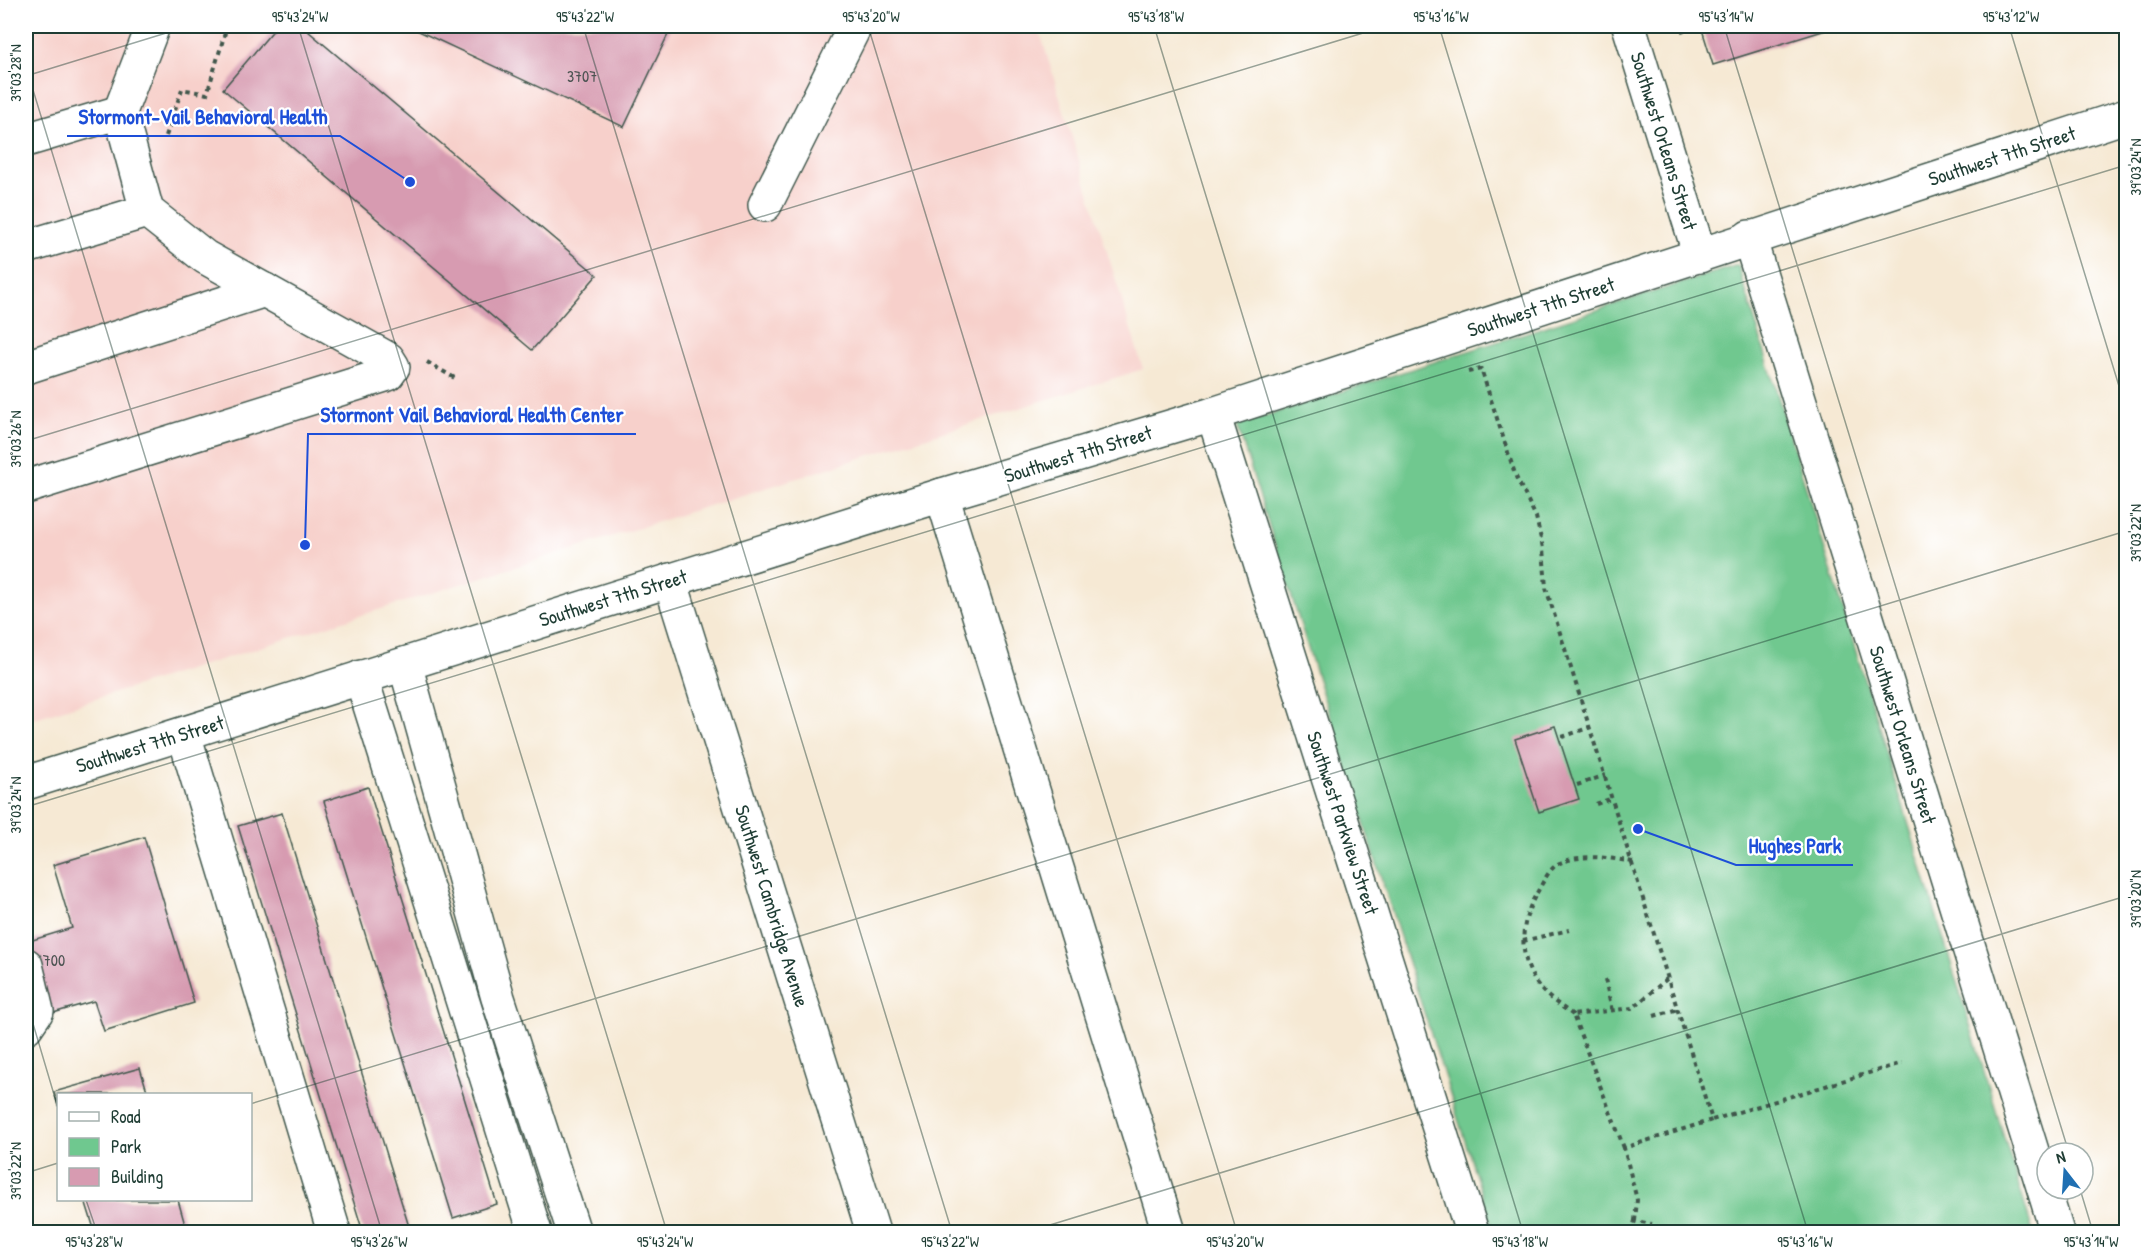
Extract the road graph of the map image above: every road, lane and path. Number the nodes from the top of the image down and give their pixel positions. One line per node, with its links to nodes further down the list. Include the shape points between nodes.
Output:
1 (153, 26): 5 (street)
2 (227, 26): 8 (path, via 207,94 182,89)
3 (855, 26): 9 (street)
4 (1629, 26): 13 (street, Southwest Orleans Street)
5 (120, 112): 7 (street); 10 (street)
6 (2127, 116): 11 (street, Southwest 7th Street)
7 (26, 140)
8 (163, 145)
9 (765, 205)
10 (147, 211): 12 (street); 14 (street, via 205,257)
11 (1749, 237): 13 (street, Southwest 7th Street); 56 (street, Southwest Orleans Street)
12 (26, 247)
13 (1700, 256): 19 (street, Southwest 7th Street)
14 (264, 290): 16 (street); 20 (street, via 388,360 393,367 388,374)
15 (417, 357): 18 (path)
16 (26, 367)
17 (1468, 372): 25 (path, via 1481,369 1516,477 1536,518 1546,588)
18 (458, 380)
19 (1213, 414): 21 (street, Southwest 7th Street); 54 (street, Southwest Parkview Street)
20 (26, 487)
21 (942, 495): 22 (street, Southwest 7th Street); 53 (street)
22 (670, 580): 23 (street, Southwest 7th Street); 52 (street, Southwest Cambridge Avenue)
23 (405, 664): 24 (street, Southwest 7th Street); 51 (street, via 498,998)
24 (361, 677): 26 (street, Southwest 7th Street); 50 (street)
25 (1591, 727): 27 (path); 28 (path)
26 (184, 734): 29 (street, Southwest 7th Street); 49 (street)
27 (1562, 737)
28 (1606, 775): 30 (path); 31 (path)
29 (26, 783)
30 (1577, 785)
31 (1613, 798): 32 (path); 33 (path)
32 (1596, 804)
33 (1633, 862): 35 (path, via 1582,857 1558,863 1527,913); 37 (path)
34 (1569, 930): 35 (path)
35 (1523, 941): 41 (path, via 1526,964 1541,989)
36 (26, 965): 43 (street, via 37,1011)
37 (1669, 977): 39 (path); 40 (path, via 1633,1008)
38 (1605, 979): 40 (path)
39 (1678, 1009): 42 (path); 45 (path)
40 (1612, 1011): 41 (path)
41 (1573, 1015): 46 (path)
42 (1654, 1016)
43 (26, 1027)
44 (1902, 1063): 45 (path)
45 (1712, 1120): 46 (path)
46 (1624, 1148): 47 (path, via 1637,1200)
47 (1635, 1221): 48 (path); 55 (path)
48 (1652, 1224)
49 (334, 1233)
50 (535, 1233)
51 (574, 1233)
52 (873, 1233)
53 (1169, 1233)
54 (1472, 1233)
55 (1631, 1233)
56 (2057, 1233)

